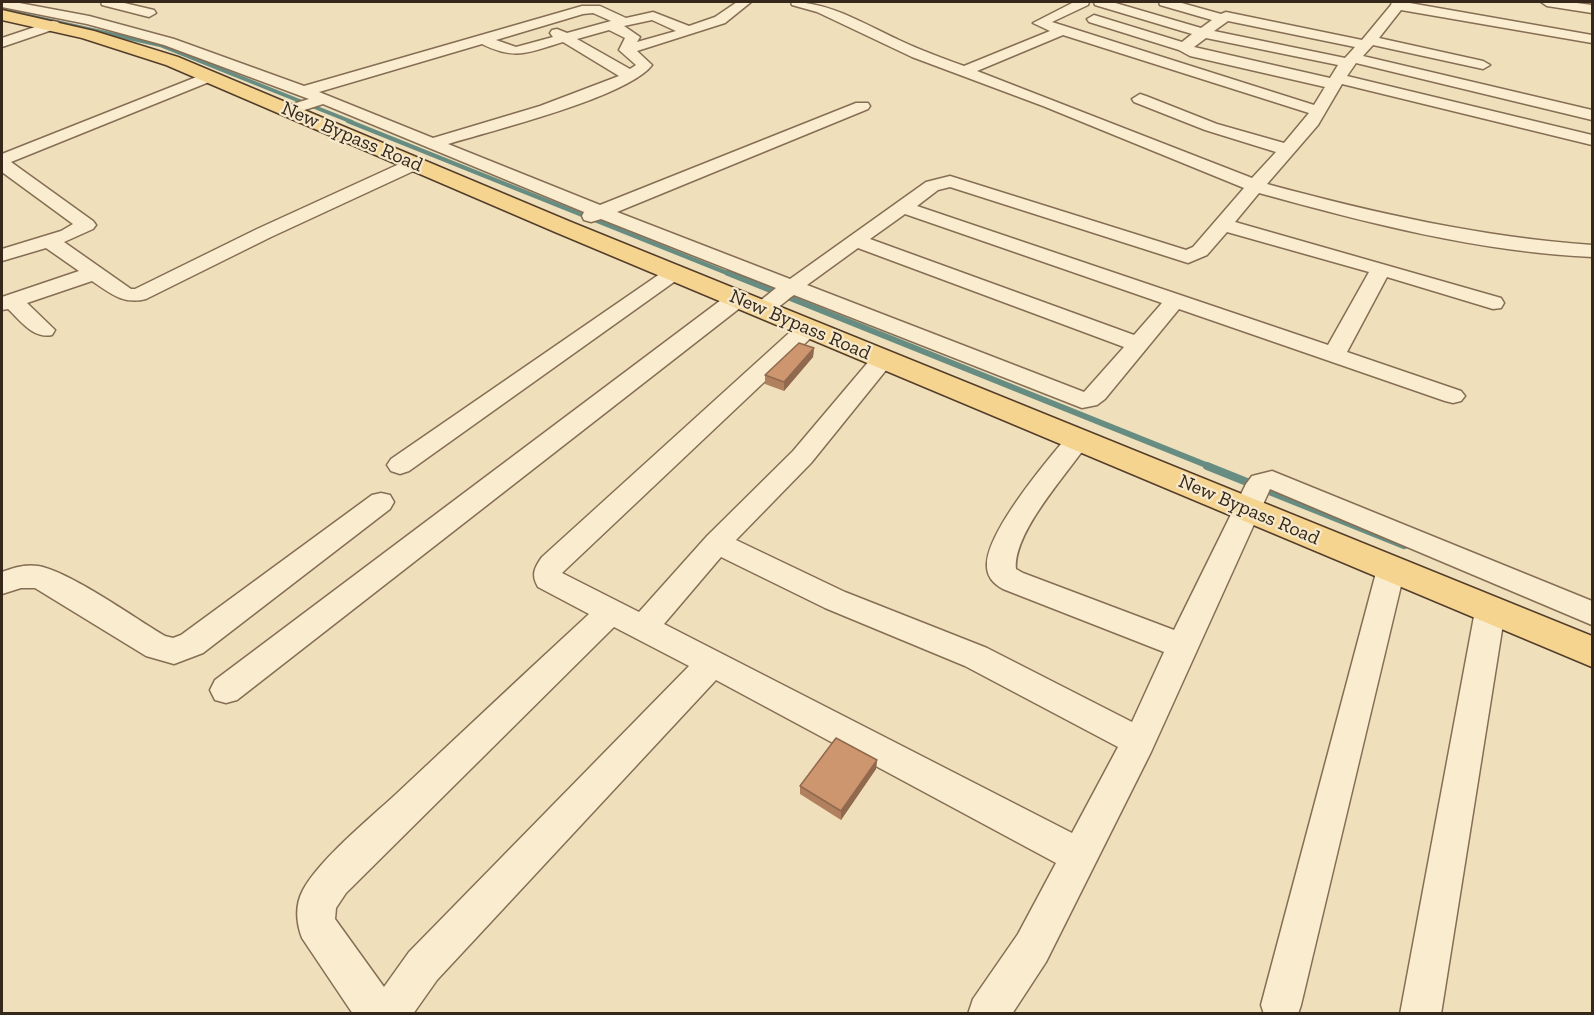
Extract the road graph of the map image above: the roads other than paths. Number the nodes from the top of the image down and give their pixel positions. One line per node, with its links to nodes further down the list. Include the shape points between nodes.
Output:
1 (107, 2): 13 (street)
2 (745, 2): 19 (street, via 720,20)
3 (797, 2): 31 (street, via 822,9 917,54)
4 (1083, 2): 12 (street)
5 (1100, 2): 21 (street)
6 (1166, 2): 15 (street)
7 (1546, 2): 11 (street)
8 (2, 3): 16 (street)
9 (1398, 4): 24 (street); 25 (street)
10 (86, 6): 16 (street)
11 (1593, 9)
12 (1065, 10): 20 (street, via 1040,23); 28 (street)
13 (149, 12)
14 (2, 15): 16 (main road, New Bypass Road)
15 (1221, 18): 21 (street); 25 (street)
16 (58, 20): 26 (street); 33 (main road, New Bypass Road); 36 (street, via 169,42)
17 (533, 22): 18 (street, via 590,8); 22 (street); 23 (street)
18 (618, 24): 19 (street, via 653,16); 23 (street); 27 (street)
19 (688, 31): 27 (street, via 647,44)
20 (1062, 31): 31 (street); 38 (street)
21 (1203, 33): 28 (street); 29 (street)
22 (482, 38): 23 (street, via 516,51); 36 (street)
23 (566, 38): 32 (street)
24 (1593, 39)
25 (1368, 42): 29 (street); 30 (street)
26 (2, 43)
27 (629, 43): 32 (street, via 645,65)
28 (1184, 47): 34 (street, via 1195,53)
29 (1350, 60): 34 (street); 39 (street)
30 (1483, 64)
31 (965, 71): 45 (street)
32 (631, 76): 41 (street, via 557,105)
33 (209, 77): 36 (main road, New Bypass Road); 43 (street)
34 (1336, 81): 38 (street); 40 (street)
35 (1140, 99): 42 (street, via 1211,128)
36 (306, 102): 41 (street); 44 (main road, New Bypass Road)
37 (862, 106): 47 (street)
38 (1318, 111): 42 (street)
39 (1593, 115)
40 (1593, 140)
41 (432, 144): 47 (street)
42 (1289, 150): 45 (street)
43 (2, 162): 50 (street, via 86,225)
44 (414, 164): 47 (main road, New Bypass Road); 55 (street, via 139,296 126,295)
45 (1255, 186): 48 (street); 51 (street, via 1353,214 1481,239)
46 (903, 207): 48 (street, via 932,186 950,181 1188,257 1200,251); 49 (street); 57 (street)
47 (584, 218): 53 (main road, New Bypass Road); 53 (street)
48 (1221, 224): 54 (street)
49 (856, 241): 56 (street); 62 (street)
50 (49, 242): 52 (street); 55 (street)
51 (1593, 251)
52 (2, 255)
53 (668, 256): 56 (main road, New Bypass Road); 56 (street); 67 (street)
54 (1381, 269): 59 (street); 63 (street)
55 (94, 273): 58 (street)
56 (771, 297): 60 (main road, New Bypass Road); 62 (street, via 1082,400 1097,394); 80 (street)
57 (1174, 302): 62 (street); 63 (street)
58 (7, 303): 61 (street)
59 (1493, 303)
60 (808, 328): 64 (main road, New Bypass Road); 74 (street, via 548,570 546,575 551,582)
61 (44, 330)
62 (1138, 344)
63 (1335, 354): 65 (street)
64 (883, 359): 66 (main road, New Bypass Road); 70 (street, via 802,457)
65 (1453, 396)
66 (1078, 439): 68 (main road, New Bypass Road); 77 (street, via 1027,506 1007,546 1000,571 1003,576)
67 (400, 465)
68 (1254, 494): 71 (main road, New Bypass Road); 75 (street, via 1272,480); 77 (street)
69 (381, 502): 72 (street, via 192,644 174,651 157,647 38,577 21,577)
70 (717, 543): 76 (street); 81 (street, via 835,600 976,657)
71 (1391, 569): 73 (main road, New Bypass Road); 83 (street)
72 (2, 584)
73 (1490, 611): 78 (main road, New Bypass Road); 87 (street)
74 (610, 612): 76 (street); 84 (street, via 383,830 333,880 317,902 316,924)
75 (1593, 613)
76 (643, 628): 79 (street)
77 (1183, 646): 81 (street)
78 (1593, 652)
79 (712, 663): 82 (street); 85 (street, via 423,966)
80 (226, 690)
81 (1139, 742): 82 (street)
82 (1080, 855): 86 (street, via 1032,948)
83 (1281, 1005)
84 (378, 1014)
85 (392, 1014)
86 (988, 1014)
87 (1420, 1014)

